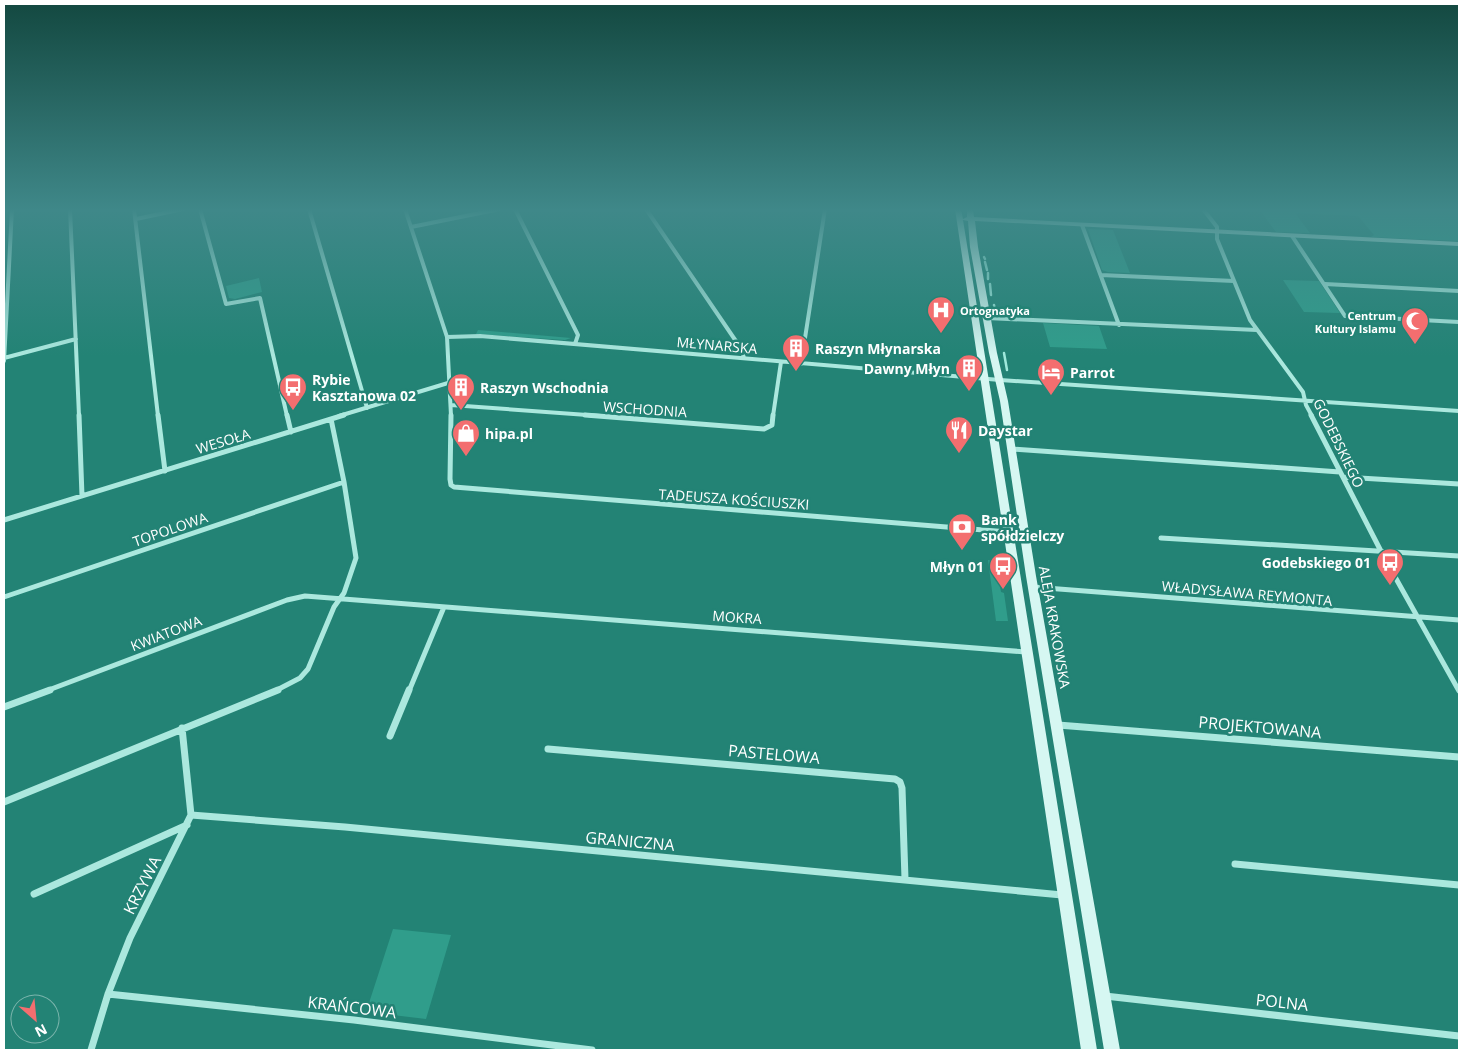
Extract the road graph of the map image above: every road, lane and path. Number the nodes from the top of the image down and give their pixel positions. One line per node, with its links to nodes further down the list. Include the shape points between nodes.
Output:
1 (9, 258): 27 (street)
2 (72, 258): 24 (street)
3 (141, 258): 40 (street)
4 (213, 258): 38 (street, via 226,304 260,298)
5 (323, 258): 35 (street)
6 (421, 258): 23 (street)
7 (540, 258): 25 (street, via 578,335)
8 (679, 258): 26 (street, via 742,350)
9 (817, 258): 29 (street)
10 (966, 258): 30 (main road)
11 (978, 258): 19 (main road, ALEJA KRAKOWSKA)
12 (1095, 258): 15 (street)
13 (1225, 258): 16 (street, GODEBSKIEGO)
14 (1307, 258): 17 (street)
15 (1101, 275): 16 (street); 21 (street)
16 (1234, 281): 22 (street, GODEBSKIEGO)
17 (1325, 284): 18 (street); 20 (street, via 1345,316)
18 (1459, 291)
19 (987, 318): 21 (street); 31 (main road, ALEJA KRAKOWSKA)
20 (1459, 322)
21 (1119, 325): 22 (street)
22 (1257, 330): 33 (street, GODEBSKIEGO, via 1298,384)
23 (447, 337): 25 (street, MŁYNARSKA, via 480,336); 32 (street)
24 (76, 339): 27 (street); 45 (street)
25 (575, 344): 26 (street, MŁYNARSKA)
26 (744, 358): 28 (street, MŁYNARSKA)
27 (4, 359)
28 (782, 362): 29 (street, MŁYNARSKA); 34 (street, WSCHODNIA, via 772,425 764,429)
29 (801, 364): 30 (street, MŁYNARSKA)
30 (985, 379): 31 (street, MŁYNARSKA); 47 (main road)
31 (1000, 380): 33 (street, MŁYNARSKA); 39 (main road, ALEJA KRAKOWSKA)
32 (448, 383): 34 (street); 35 (street, WESOŁA)
33 (1305, 400): 36 (street, MŁYNARSKA); 41 (street, GODEBSKIEGO)
34 (451, 405): 47 (street, TADEUSZA KOŚCIUSZKI, via 450,479 451,485 459,489)
35 (367, 408): 37 (street, WESOŁA)
36 (1459, 411)
37 (331, 420): 38 (street, WESOŁA); 43 (street)
38 (291, 432): 40 (street, WESOŁA)
39 (1012, 449): 41 (street); 51 (main road, ALEJA KRAKOWSKA)
40 (165, 471): 45 (street, WESOŁA)
41 (1340, 472): 42 (street, GODEBSKIEGO)
42 (1343, 477): 44 (street); 49 (street, GODEBSKIEGO)
43 (344, 482): 52 (street, TOPOLOWA); 53 (street, via 356,558)
44 (1459, 484)
45 (82, 496): 46 (street, WESOŁA)
46 (4, 520)
47 (1008, 532): 57 (main road)
48 (1160, 538): 49 (street)
49 (1380, 550): 50 (street); 55 (street, GODEBSKIEGO)
50 (1459, 556)
51 (1033, 587): 55 (street, WŁADYSŁAWA REYMONTA); 60 (main road, ALEJA KRAKOWSKA)
52 (4, 597)
53 (340, 598): 54 (street, MOKRA); 59 (street, KWIATOWA, via 305,596 286,600); 61 (street, via 308,669 300,678)
54 (444, 607): 57 (street, MOKRA); 62 (street)
55 (1418, 618): 56 (street, WŁADYSŁAWA REYMONTA); 58 (street, GODEBSKIEGO)
56 (1459, 620)
57 (1028, 652): 72 (main road)
58 (1459, 691)
59 (4, 707)
60 (1058, 724): 64 (street, PROJEKTOWANA); 74 (main road, ALEJA KRAKOWSKA)
61 (182, 728): 65 (street); 66 (street)
62 (390, 736)
63 (548, 749): 69 (street, PASTELOWA, via 894,779 902,788)
64 (1459, 757)
65 (4, 802)
66 (192, 815): 67 (street, KRZYWA); 69 (street, GRANICZNA)
67 (187, 825): 71 (street); 73 (street, KRZYWA, via 130,938)
68 (1235, 864): 70 (street)
69 (905, 879): 72 (street, GRANICZNA)
70 (1459, 885)
71 (34, 894)
72 (1066, 895): 78 (main road)
73 (108, 994): 76 (street, KRZYWA); 77 (street, KRAŃCOWA)
74 (1102, 996): 75 (street, POLNA); 79 (main road, ALEJA KRAKOWSKA)
75 (1459, 1036)
76 (91, 1050)
77 (592, 1050)
78 (1089, 1050)
79 (1112, 1050)

